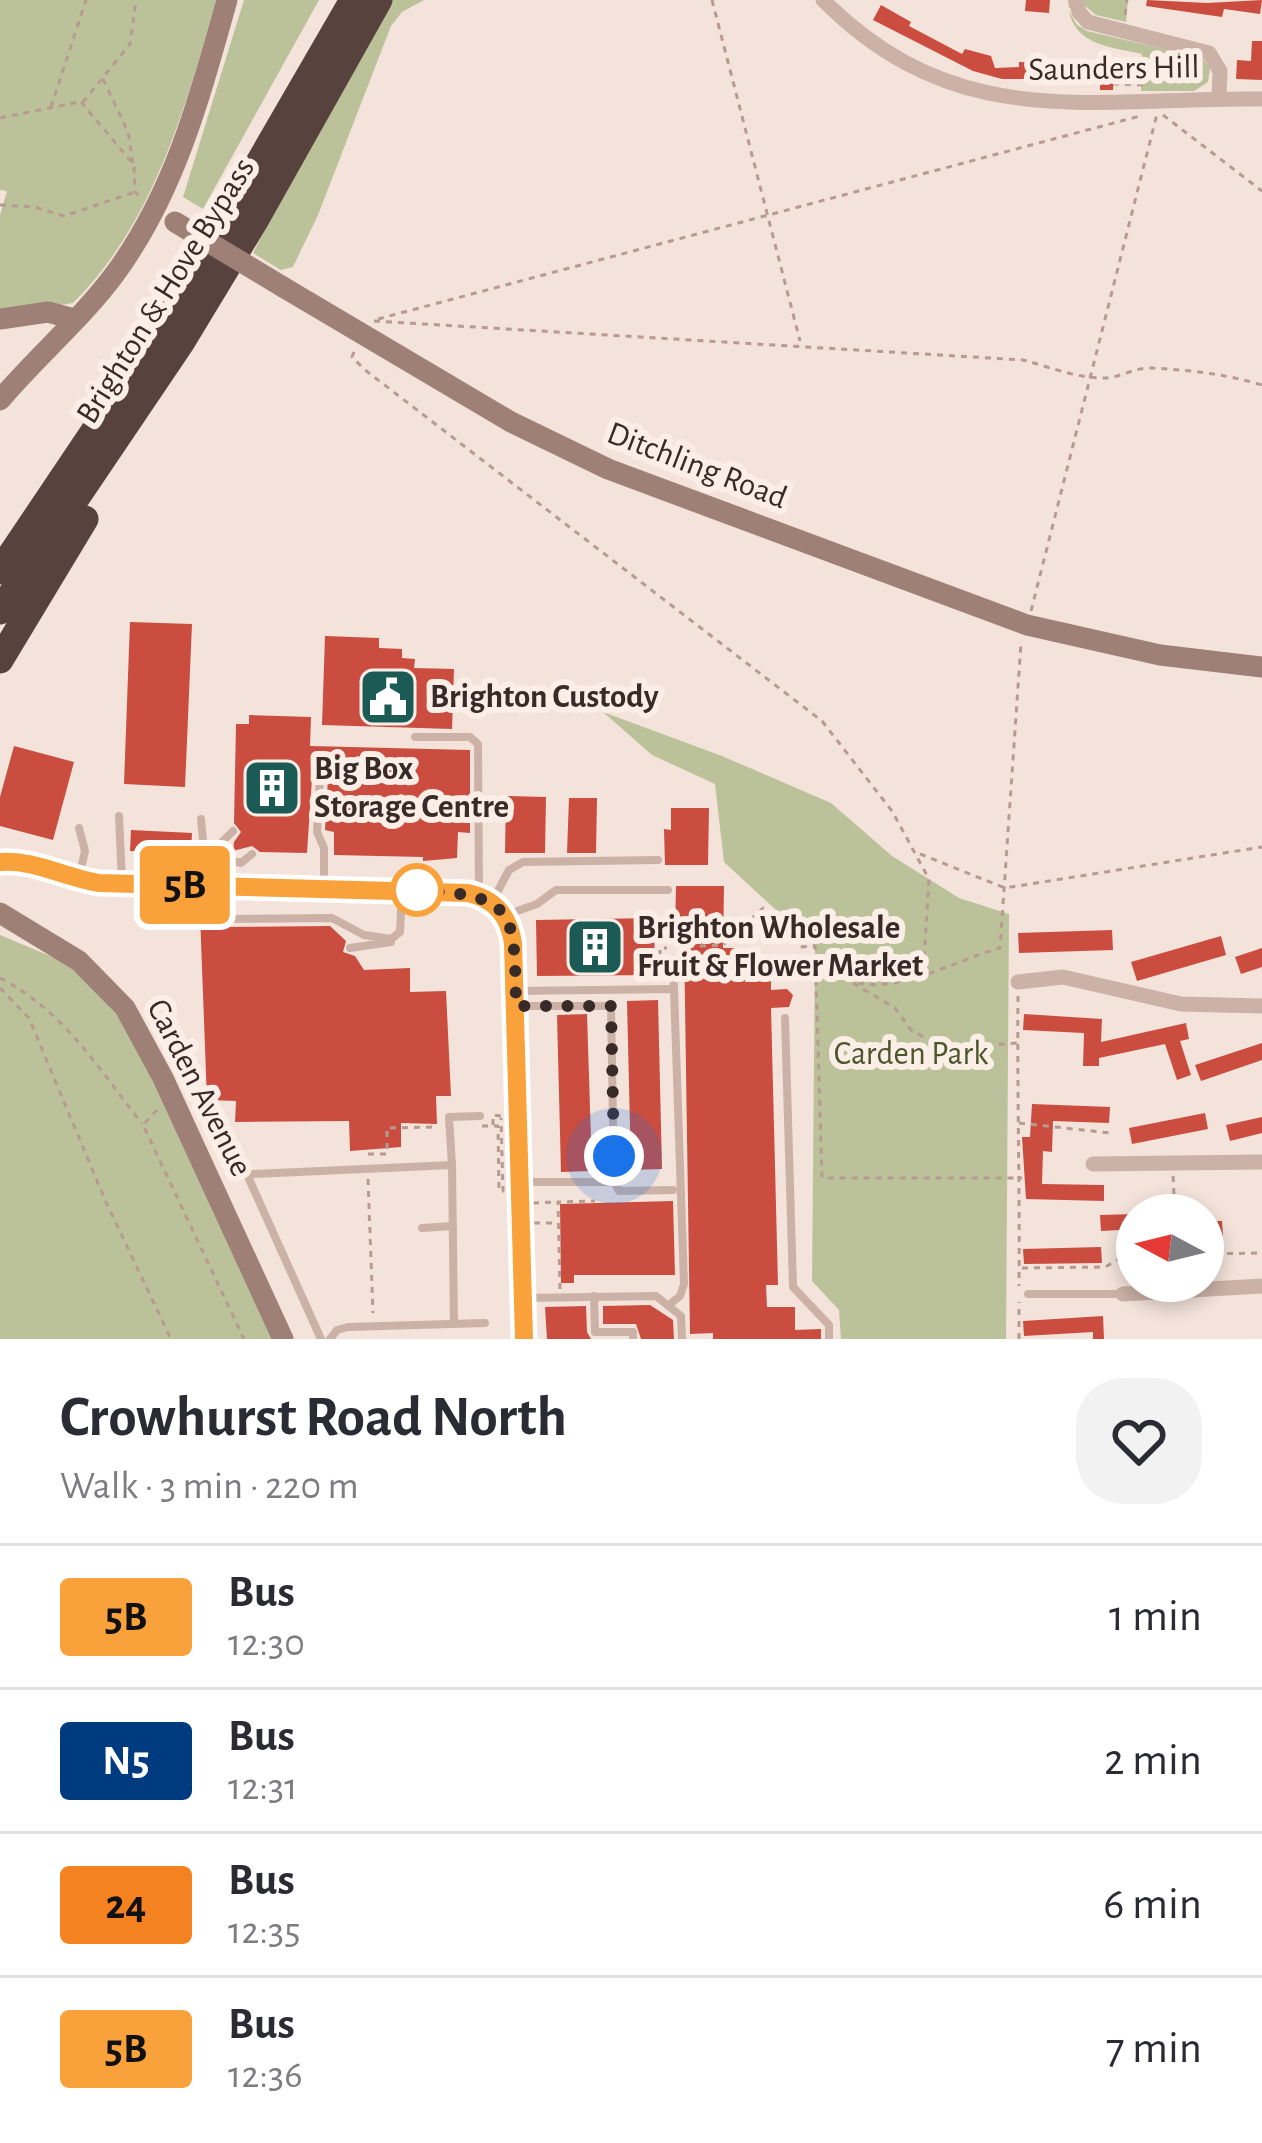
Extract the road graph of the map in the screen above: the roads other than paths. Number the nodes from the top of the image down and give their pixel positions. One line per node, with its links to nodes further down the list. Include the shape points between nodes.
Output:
1 (227, 0): 8 (street, via 190,127)
2 (353, 0): 13 (highway, Brighton & Hove Bypass, via 162,329)
3 (379, 0): 11 (highway, Brighton & Hove Bypass)
4 (824, 0): 6 (street, Saunders Hill, via 884,52 990,96)
5 (1076, 0): 6 (street, via 1088,22 1208,53 1220,71)
6 (1219, 98): 7 (street, Saunders Hill)
7 (1262, 99)
8 (153, 212): 10 (street); 16 (street, Ditchling Road, bridge, via 564,449 1027,625)
9 (0, 319): 10 (street, via 48,312)
10 (74, 320): 12 (street)
11 (150, 392): 14 (highway, Brighton & Hove Bypass); 15 (highway, via 109,480)
12 (0, 400)
13 (0, 571)
14 (0, 611)
15 (0, 660)
16 (1262, 668)
17 (415, 736): 32 (lane, via 477,742)
18 (320, 778): 29 (lane)
19 (119, 816): 27 (lane)
20 (201, 819): 28 (lane)
21 (79, 828): 26 (lane)
22 (232, 831): 23 (lane, via 222,841 224,857 237,864)
23 (252, 854)
24 (658, 860): 32 (lane, via 523,862)
25 (0, 862): 26 (street)
26 (79, 880): 27 (street)
27 (122, 884): 28 (street)
28 (207, 885): 29 (street)
29 (324, 888): 30 (street)
30 (402, 889): 32 (street); 36 (lane)
31 (668, 890): 34 (lane, via 556,890)
32 (485, 899): 34 (street)
33 (0, 914): 62 (street, Carden Avenue, via 60,946 105,984 142,1035)
34 (504, 915): 41 (street)
35 (214, 919): 36 (lane, via 332,918 364,935)
36 (397, 938): 37 (lane)
37 (350, 948)
38 (673, 958): 40 (lane)
39 (1018, 982): 42 (street, via 1063,977 1181,1004)
40 (674, 989): 41 (lane); 59 (lane, via 684,1284)
41 (516, 999): 48 (street); 49 (lane, via 611,1006)
42 (1262, 1006)
43 (785, 1018): 67 (lane, via 794,1287 829,1325)
44 (480, 1121): 46 (lane, via 449,1118)
45 (1262, 1162): 47 (street)
46 (452, 1165): 51 (lane); 63 (lane, via 250,1176)
47 (1093, 1165)
48 (520, 1182): 49 (lane); 58 (street)
49 (614, 1182): 50 (lane, via 619,1191)
50 (673, 1190)
51 (453, 1226): 52 (lane); 61 (lane)
52 (422, 1228)
53 (1224, 1285): 54 (street)
54 (1262, 1286)
55 (1028, 1294): 56 (lane)
56 (1116, 1294)
57 (594, 1296): 58 (lane); 59 (lane, via 656,1296); 65 (lane, via 595,1332 633,1332)
58 (523, 1298): 64 (street)
59 (669, 1305): 66 (lane, via 681,1316)
60 (485, 1323): 61 (lane)
61 (454, 1324): 63 (lane, via 341,1329)
62 (283, 1339)
63 (325, 1339)
64 (524, 1339)
65 (633, 1339)
66 (682, 1339)
67 (830, 1339)

